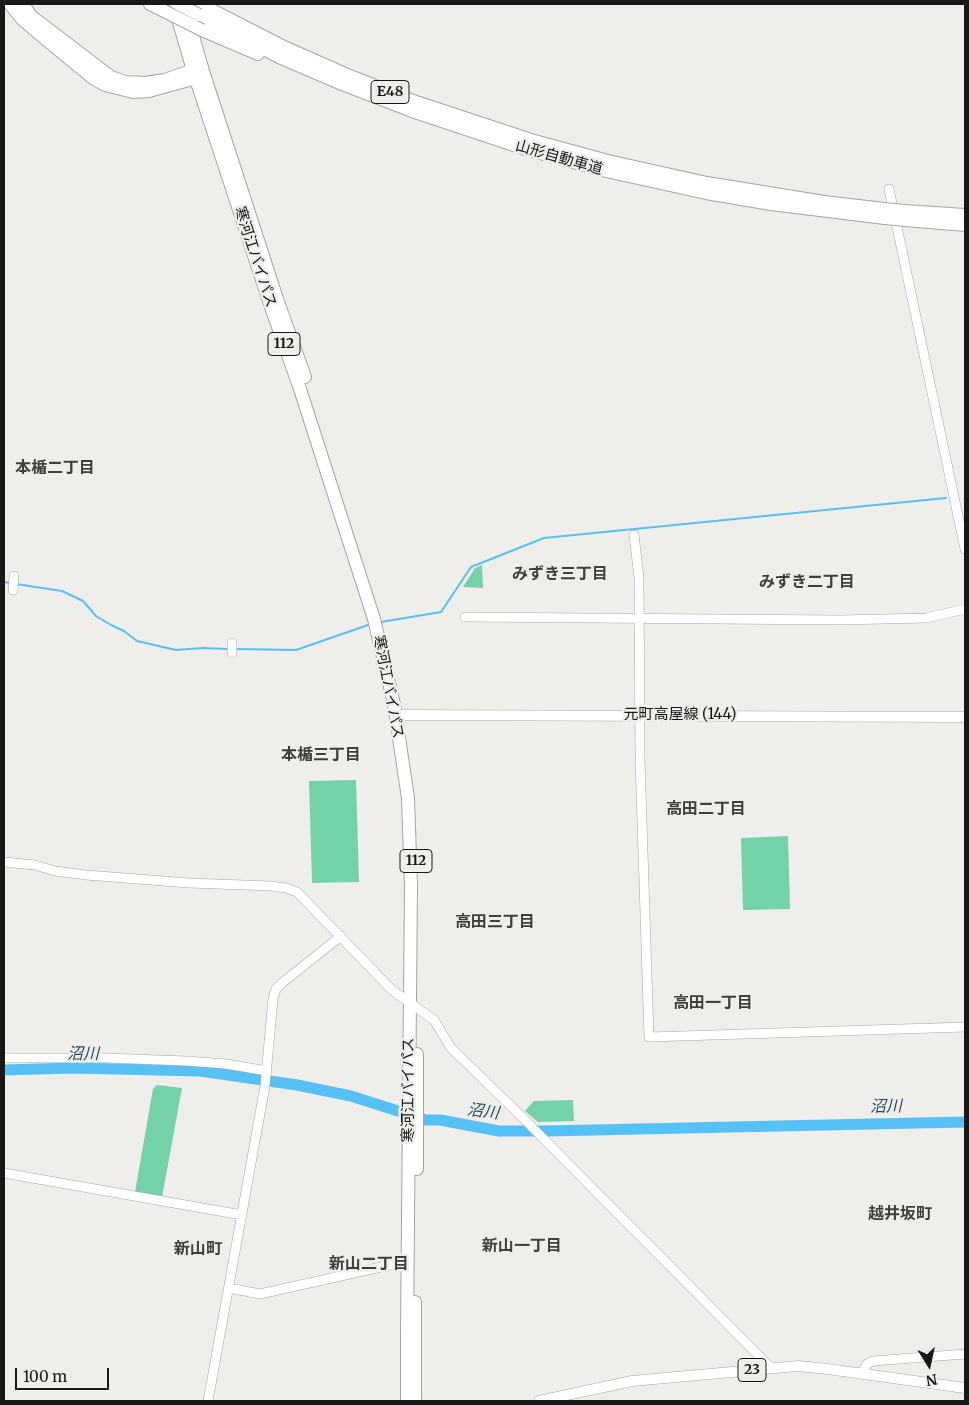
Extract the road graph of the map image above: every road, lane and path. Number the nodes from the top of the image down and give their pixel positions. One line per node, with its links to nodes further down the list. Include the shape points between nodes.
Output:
1 (29, 4): 8 (highway)
2 (150, 4): 6 (highway)
3 (178, 4): 7 (highway, 山形自動車道 / E48, bridge)
4 (184, 4): 9 (highway, 寒河江バイパス / 112)
5 (15, 5): 8 (highway); 9 (highway, via 29,25 105,85 133,92 149,91)
6 (169, 7): 9 (highway, 寒河江バイパス / 112); 10 (highway, bridge, via 202,30 233,44)
7 (199, 10): 10 (highway, 山形自動車道 / E48, via 279,57); 11 (highway, 山形自動車道 / E48, via 416,102)
8 (46, 28): 9 (highway, via 111,78 145,84)
9 (197, 73): 23 (highway, 寒河江バイパス / 112, via 305,379 379,622)
10 (342, 84): 11 (highway, 山形自動車道 / E48, via 474,133)
11 (589, 161): 14 (highway, 山形自動車道 / E48, bridge)
12 (889, 189): 17 (street)
13 (965, 215): 14 (highway, 山形自動車道 / E48)
14 (905, 216): 15 (highway, 山形自動車道 / E48)
15 (965, 224)
16 (634, 535): 22 (street)
17 (965, 549)
18 (14, 576): 19 (street)
19 (14, 590)
20 (965, 609): 22 (street, via 926,618)
21 (465, 617): 22 (street)
22 (639, 619): 24 (street)
23 (399, 715): 24 (main road, 元町高屋線 (144)); 28 (highway, 寒河江バイパス / 112, via 415,796)
24 (640, 716): 25 (main road, 元町高屋線 (144)); 29 (street, via 649,1036)
25 (965, 717)
26 (4, 862): 27 (street, via 102,877 286,888 297,892)
27 (341, 936): 28 (street, via 392,990); 31 (street, via 276,990)
28 (413, 1005): 32 (highway, 寒河江バイパス / 112); 38 (street, via 434,1020 452,1048)
29 (965, 1027)
30 (4, 1058): 31 (street, via 186,1061)
31 (267, 1071): 34 (street)
32 (413, 1133): 35 (highway, 寒河江バイパス / 112); 43 (highway, 寒河江バイパス / 112)
33 (4, 1173): 34 (street)
34 (242, 1215): 36 (street)
35 (408, 1261): 36 (street, via 260,1294); 42 (highway, 寒河江バイパス / 112)
36 (229, 1288): 41 (street)
37 (965, 1354): 39 (street, via 873,1361 867,1364)
38 (772, 1368): 39 (main road, 23, via 814,1367); 44 (main road, 23, via 632,1381)
39 (862, 1374): 40 (main road, 23)
40 (965, 1388)
41 (208, 1401)
42 (407, 1401)
43 (415, 1401)
44 (539, 1401)

